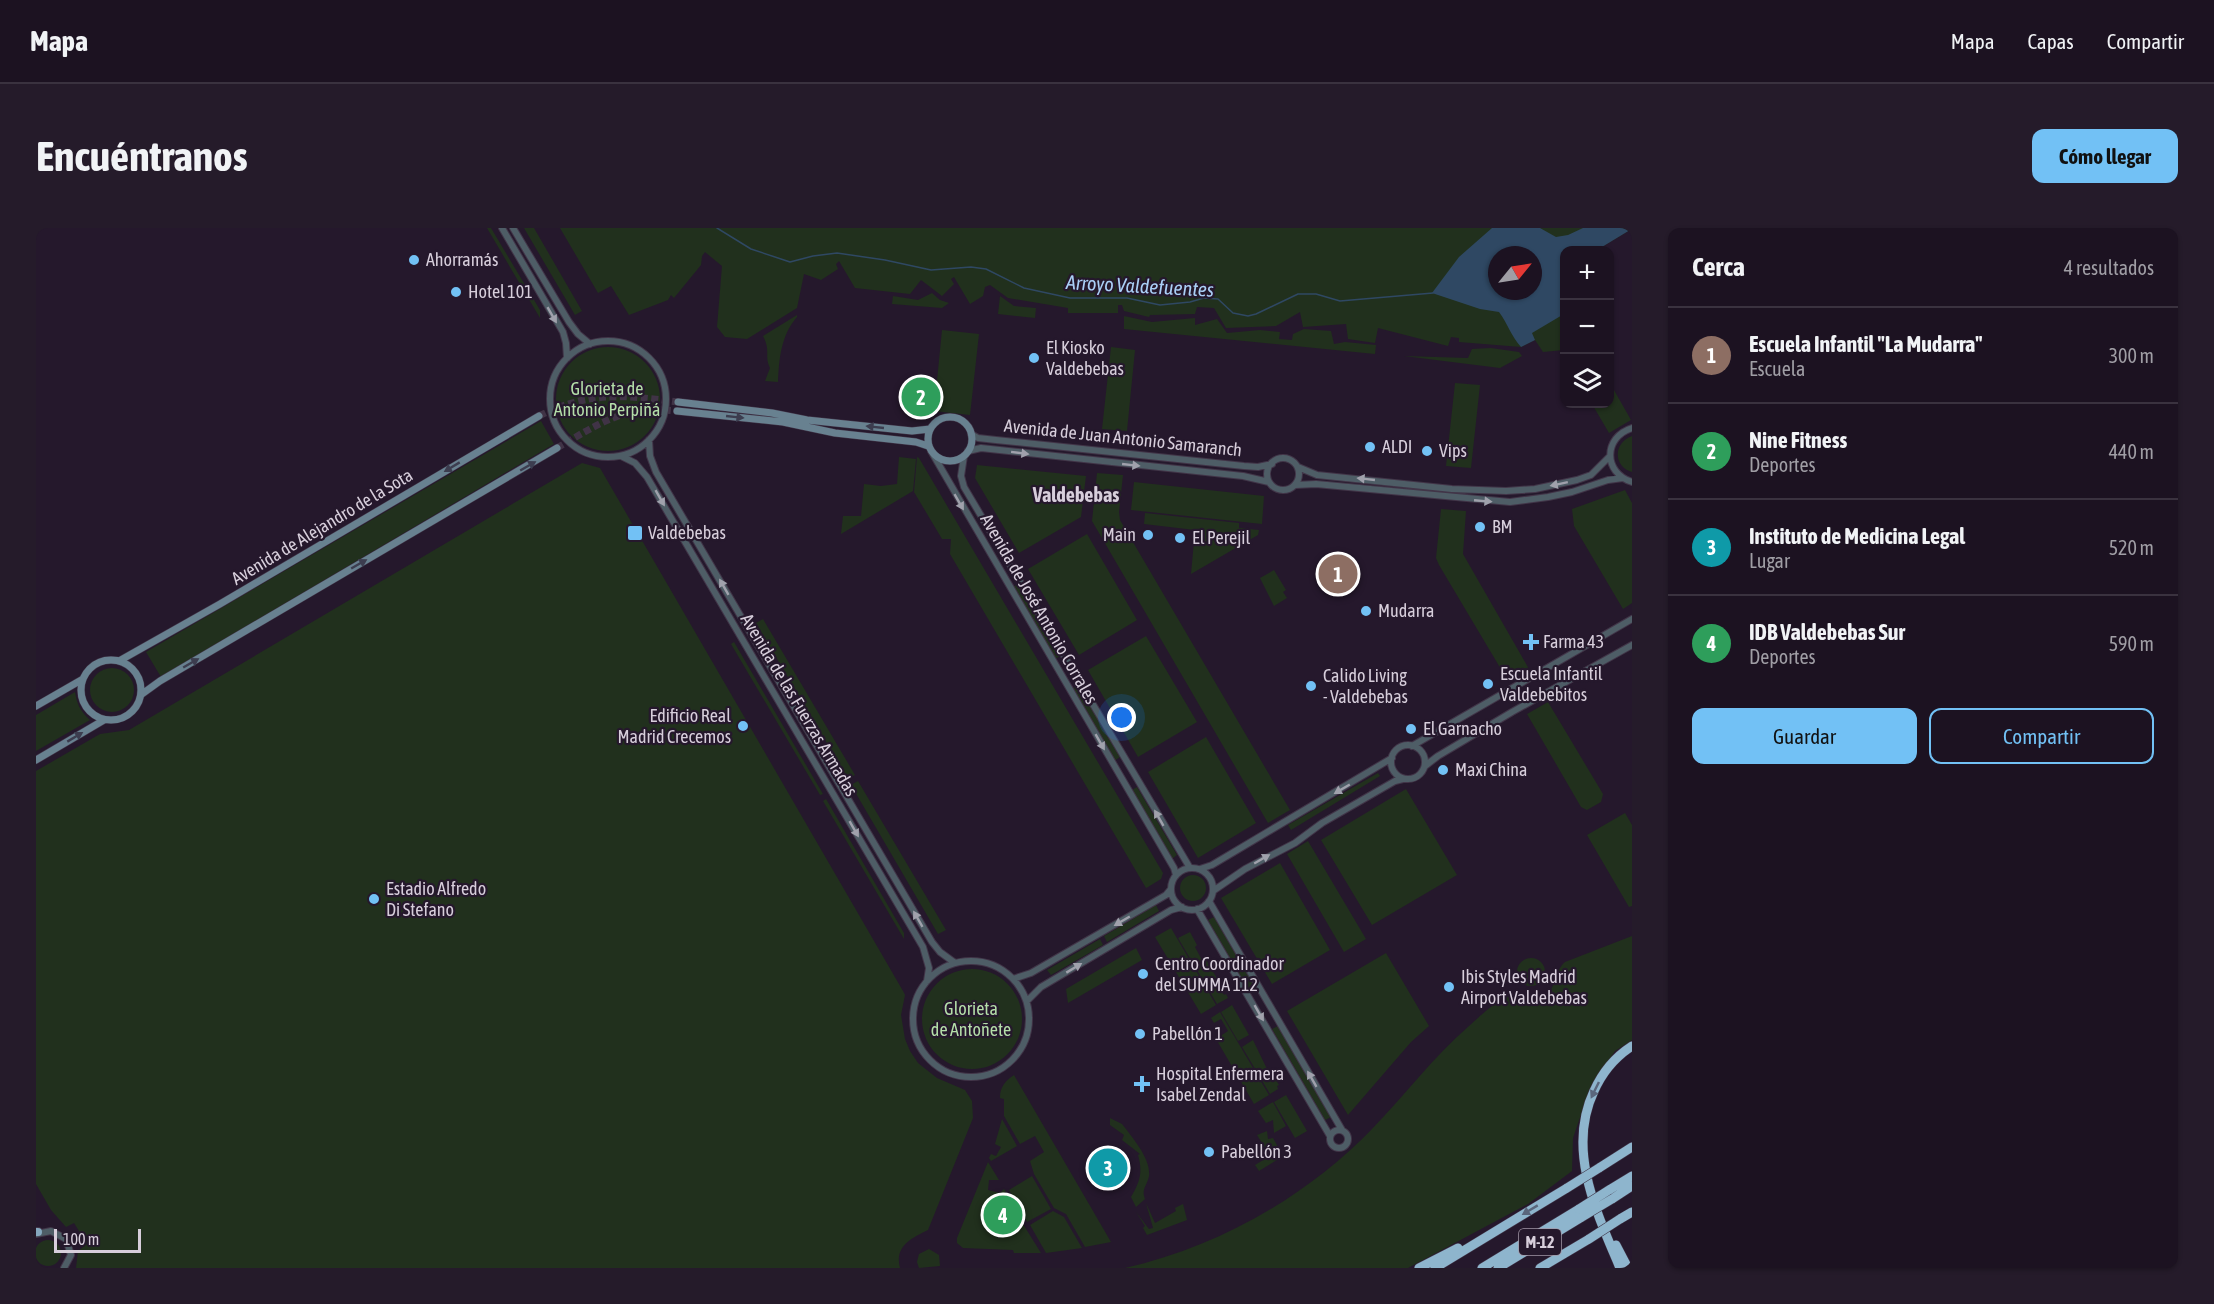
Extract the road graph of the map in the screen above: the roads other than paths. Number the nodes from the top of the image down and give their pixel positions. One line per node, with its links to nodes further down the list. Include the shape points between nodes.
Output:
1 (502, 228): 4 (street, one-way to 4, via 563,332)
2 (513, 228): 3 (street, via 569,322)
3 (590, 344): 4 (street); 11 (street, via 626,344 647,356 656,368 666,404 662,420)
4 (567, 358): 15 (street, via 556,373 550,392 558,429 584,452 602,457)
5 (678, 402): 9 (main road, one-way to 5, via 912,431 807,420 772,412)
6 (677, 411): 13 (main road, one-way to 13, via 783,422 828,432 916,442)
7 (539, 416): 25 (main road, Avenida de Alejandro de la Sota, one-way to 25)
8 (1632, 428): 16 (street, via 1614,439)
9 (930, 429): 10 (main road, via 952,416 966,424); 13 (main road)
10 (971, 434): 14 (main road); 17 (street, Avenida de Juan Antonio Samaranch, via 978,438 1244,466)
11 (649, 440): 15 (street); 43 (street, Avenida de las Fuerzas Armadas, one-way to 11, via 932,942 656,472)
12 (557, 448): 27 (main road, one-way to 12)
13 (930, 448): 14 (main road, via 948,461); 37 (street, Avenida de José Antonio Corrales, one-way to 37)
14 (966, 454): 20 (street, Avenida de Juan Antonio Samaranch, one-way to 20, via 981,448); 35 (street, Avenida de José Antonio Corrales, one-way to 14, via 964,487 961,476)
15 (621, 456): 45 (street, Avenida de las Fuerzas Armadas, one-way to 45, via 635,463 647,477 912,927 928,957)
16 (1609, 457): 18 (street, one-way to 18, via 1591,475 1577,480 1506,491 1317,475); 19 (street, via 1613,469)
17 (1272, 464): 18 (street, via 1285,458); 20 (street, via 1267,473)
18 (1298, 467): 22 (street)
19 (1623, 478): 21 (street); 22 (street, one-way to 19, via 1510,502 1556,496)
20 (1269, 482): 22 (street, via 1282,490)
21 (1632, 482)
22 (1295, 485)
23 (1632, 619): 30 (street)
24 (1632, 645): 33 (street)
25 (119, 661): 26 (main road, via 98,663); 27 (main road, via 136,673)
26 (83, 679): 28 (main road); 29 (main road, via 81,690 86,706)
27 (142, 694): 29 (main road, via 129,715)
28 (36, 706)
29 (104, 720): 32 (main road, one-way to 29)
30 (1412, 746): 31 (street, via 1399,748); 33 (street, via 1423,755)
31 (1392, 758): 34 (street, via 1394,772); 36 (street, one-way to 36)
32 (36, 760)
33 (1425, 766): 34 (street, via 1417,777)
34 (1403, 779): 39 (street, one-way to 34, via 1254,863)
35 (1190, 868): 36 (street); 37 (street)
36 (1200, 869): 39 (street, via 1211,879)
37 (1176, 875): 38 (street)
38 (1171, 889): 41 (street); 44 (street, one-way to 44, via 1031,974)
39 (1213, 891): 40 (street)
40 (1209, 901): 42 (street); 48 (street, one-way to 40)
41 (1182, 907): 42 (street); 46 (street, one-way to 41, via 1041,987)
42 (1197, 909): 49 (street, one-way to 49)
43 (955, 963): 44 (street, via 985,962); 45 (street)
44 (1013, 979): 46 (street)
45 (927, 981): 46 (street, via 914,1008 917,1040 937,1066 959,1076 990,1074 1017,1055 1028,1032)
46 (1027, 1001)
47 (1632, 1046): 56 (highway, one-way to 56, via 1598,1082 1583,1121 1583,1163)
48 (1342, 1130): 49 (street); 49 (street, via 1348,1138 1343,1147 1333,1146)
49 (1330, 1136)
50 (1632, 1147): 57 (highway, one-way to 57, bridge)
51 (1632, 1176): 53 (highway)
52 (1632, 1186): 53 (highway, M-12)
53 (1611, 1195): 55 (highway, M-12, bridge)
54 (1632, 1212): 64 (highway, M-12, bridge)
55 (1581, 1213): 62 (highway); 63 (highway, M-12)
56 (1600, 1217): 65 (highway); 66 (highway)
57 (1493, 1232): 60 (highway); 61 (highway)
58 (37, 1233): 59 (street, via 51,1231 66,1239 71,1255)
59 (64, 1268)
60 (1419, 1268)
61 (1435, 1268)
62 (1482, 1268)
63 (1498, 1268)
64 (1540, 1268)
65 (1620, 1268)
66 (1628, 1268)

